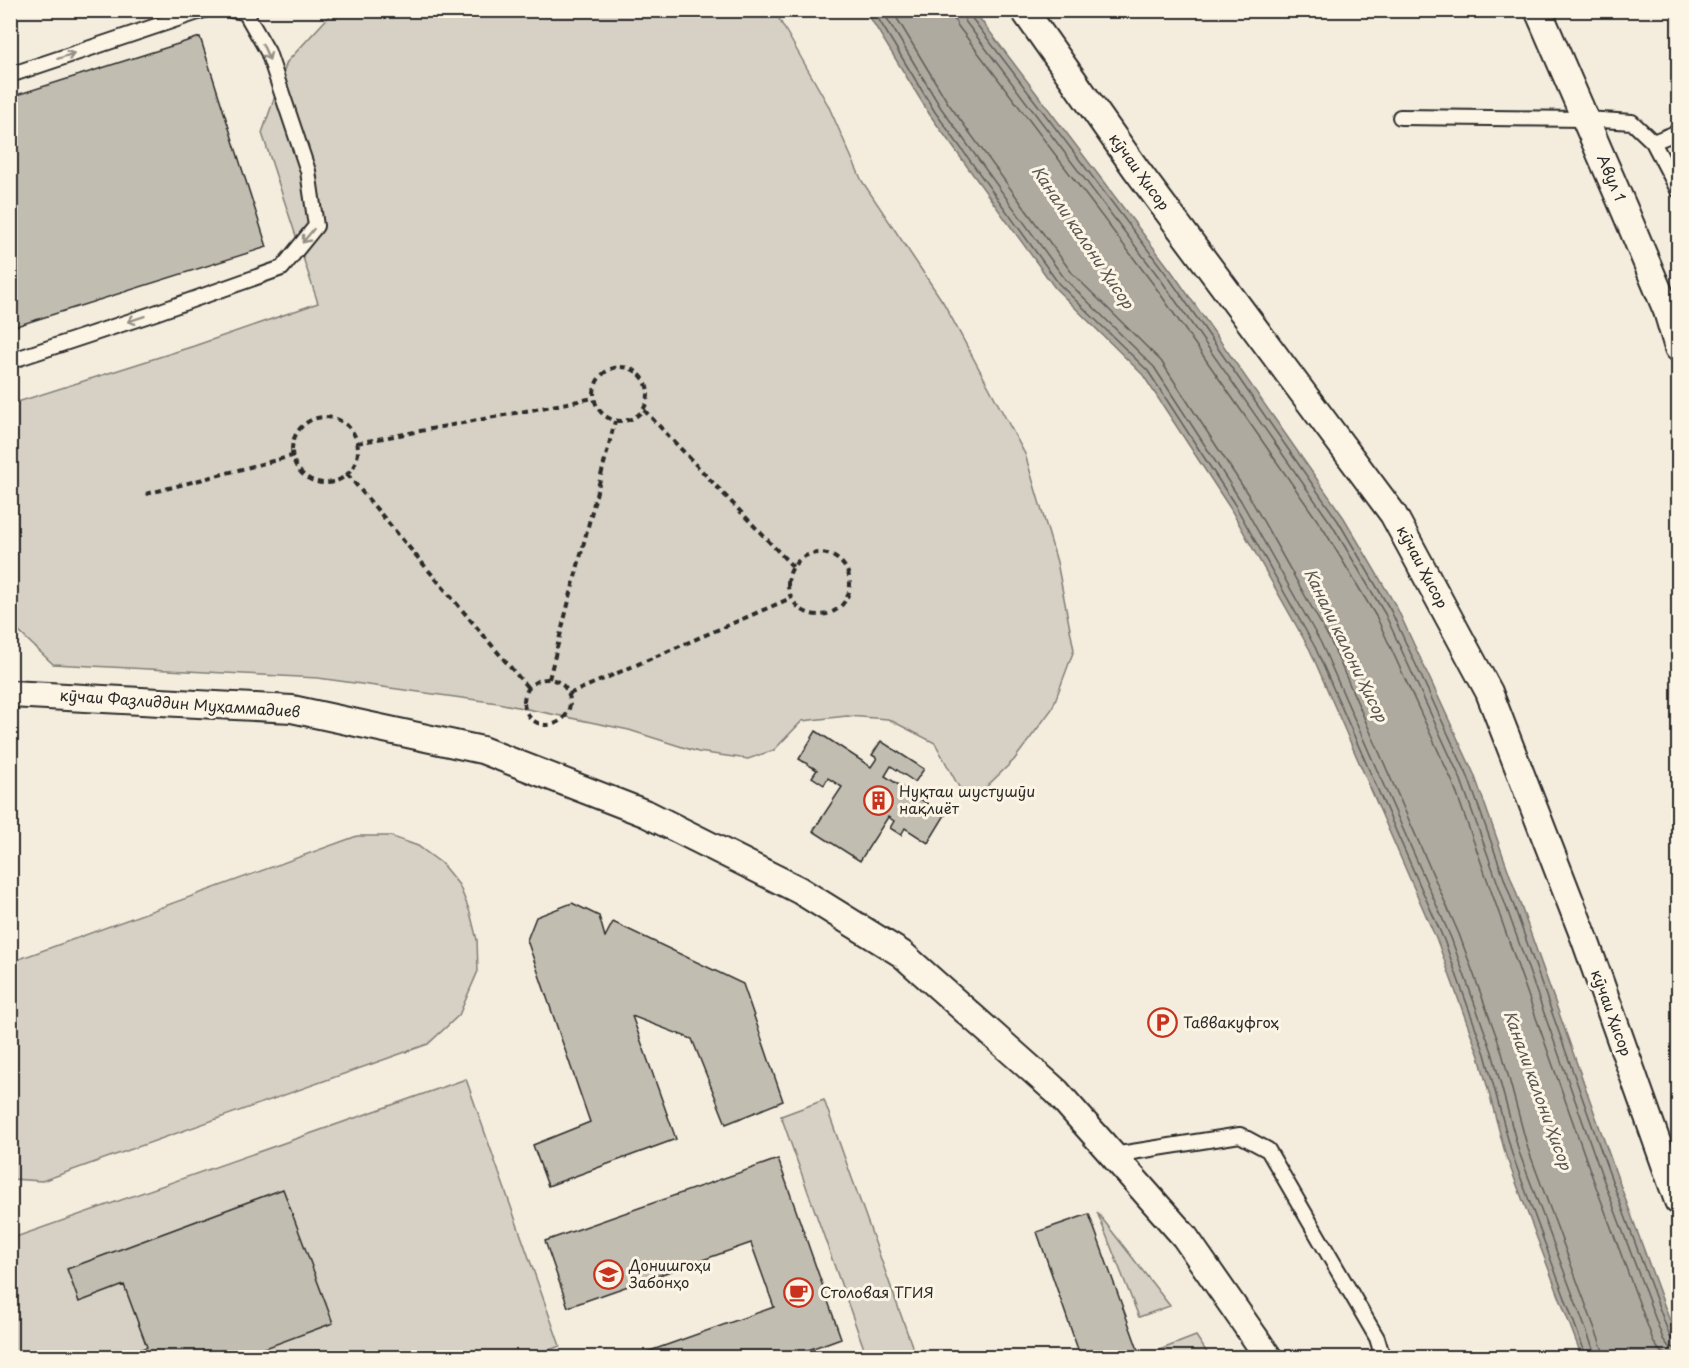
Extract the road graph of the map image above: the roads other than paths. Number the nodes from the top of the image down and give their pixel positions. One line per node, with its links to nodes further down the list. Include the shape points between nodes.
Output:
1 (204, 10): 5 (lane, one-way to 1)
2 (232, 10): 13 (lane, one-way to 13, via 245,12 268,52 308,171 316,226 282,268)
3 (1023, 10): 16 (street, кӯчаи Ҳисор, via 1136,169 1393,514 1489,693 1584,937)
4 (1538, 10): 7 (street, Авул 1)
5 (10, 75)
6 (1400, 117): 7 (lane)
7 (1586, 119): 9 (lane, via 1632,122); 11 (street, Авул 1)
8 (1678, 132): 9 (lane)
9 (1653, 142): 10 (lane)
10 (1678, 190)
11 (1672, 309): 12 (street, Авул 1)
12 (1678, 348)
13 (10, 361)
14 (10, 694): 15 (street, кӯчаи Фазлиддин Муҳаммадиев, via 292,709 482,750 647,814 799,890 902,954 1057,1092)
15 (1113, 1155): 17 (street, кӯчаи Фазлиддин Муҳаммадиев, via 1185,1237); 18 (lane, via 1240,1135 1268,1150 1377,1338)
16 (1678, 1200)
17 (1269, 1358)
18 (1383, 1358)

